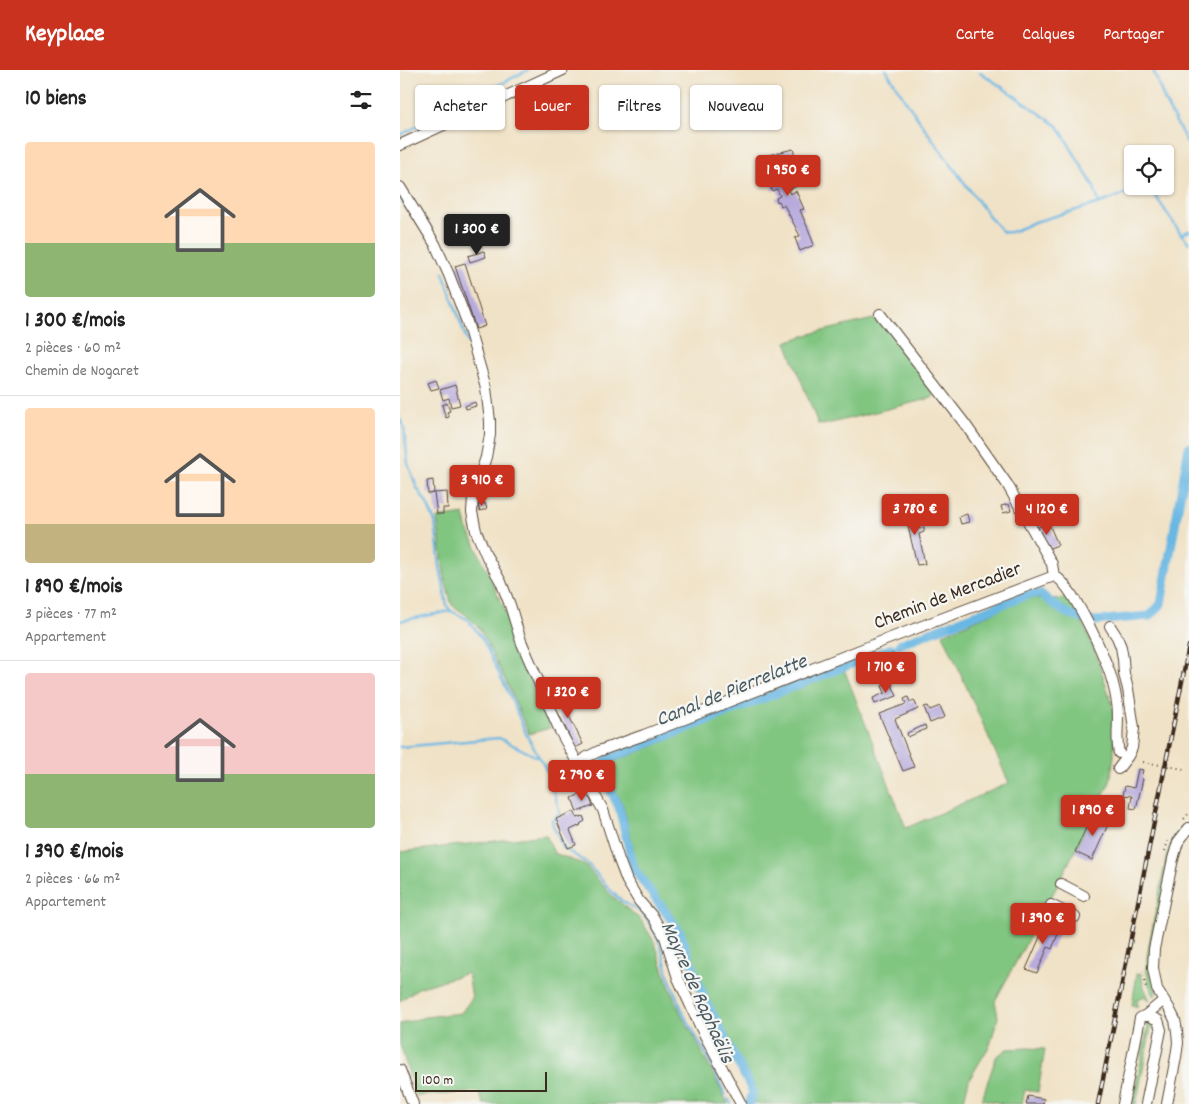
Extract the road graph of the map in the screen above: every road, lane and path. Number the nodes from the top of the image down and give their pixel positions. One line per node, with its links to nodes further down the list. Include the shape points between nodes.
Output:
1 (563, 70): 2 (street)
2 (400, 145)
3 (400, 187): 9 (street, via 436,244 467,322 486,388 490,435 473,497 476,531 501,582 521,641 560,731)
4 (880, 314): 5 (street, Chemin de Mercadier, via 1007,484 1052,564)
5 (1054, 576): 7 (street, Chemin de Mercadier, via 1062,580 1071,592 1107,664 1117,705 1116,744); 9 (street, Chemin de Mercadier, via 599,751)
6 (1110, 626): 10 (street, via 1121,647 1134,728 1132,748)
7 (1119, 753)
8 (1143, 762): 11 (path)
9 (579, 764): 21 (street, via 603,810 627,881 665,937 678,978 697,1020)
10 (1118, 769)
11 (1184, 769)
12 (1189, 828): 17 (street, via 1178,842 1173,859 1154,949 1154,979)
13 (1061, 884): 14 (street)
14 (1084, 896)
15 (1052, 905): 16 (street)
16 (1074, 917)
17 (1164, 1000): 18 (street); 24 (street, via 1175,1020 1178,1044)
18 (1146, 1016): 22 (street, via 1140,1018); 23 (street, via 1158,1020 1161,1030)
19 (400, 1070): 20 (street)
20 (413, 1104)
21 (741, 1104)
22 (1123, 1104)
23 (1146, 1104)
24 (1167, 1104)

